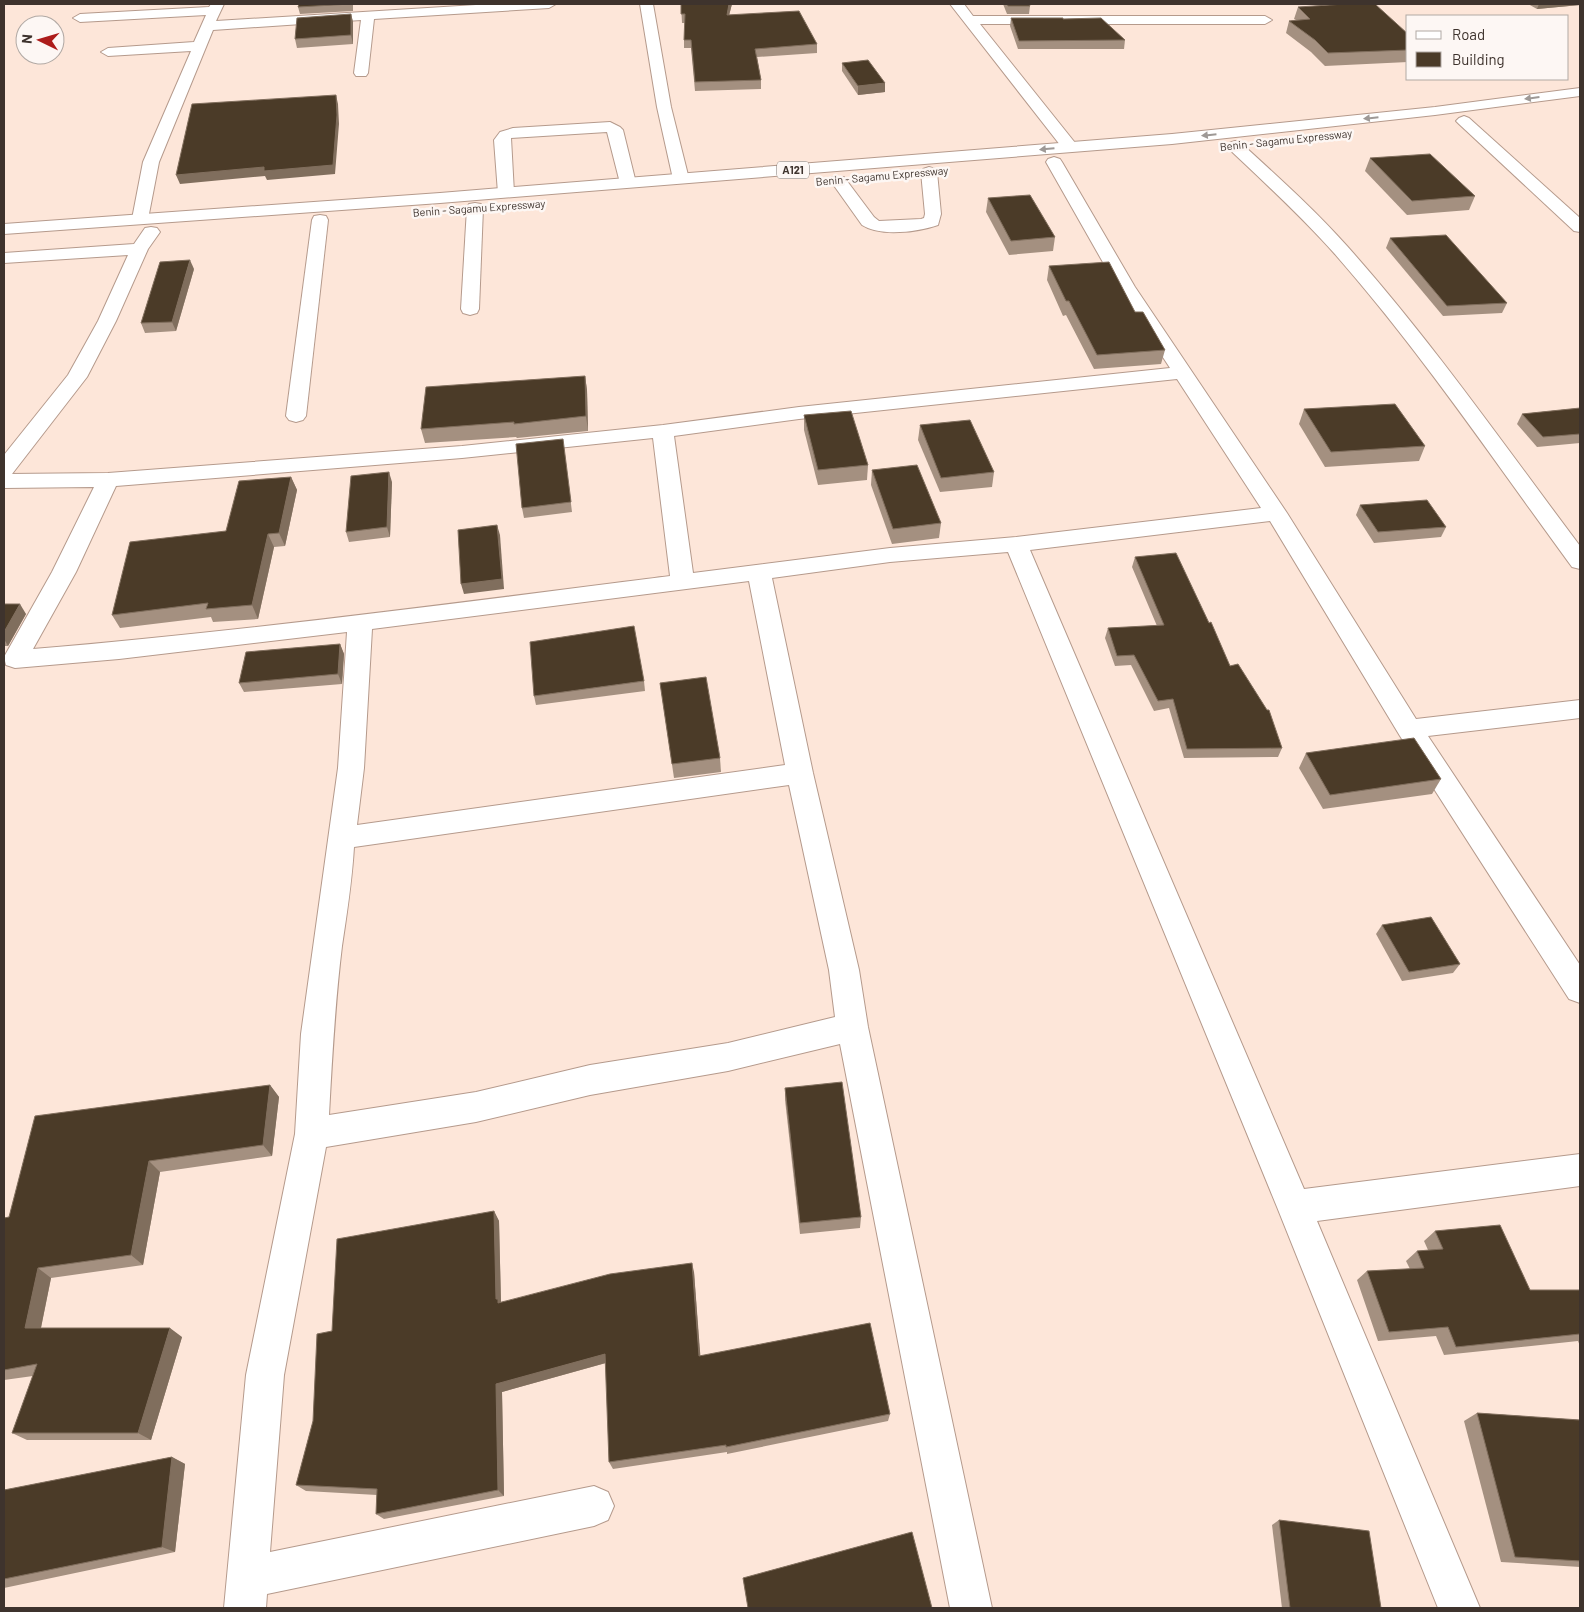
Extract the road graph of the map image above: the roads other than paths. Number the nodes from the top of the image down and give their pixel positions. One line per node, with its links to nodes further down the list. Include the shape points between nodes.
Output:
1 (549, 4): 4 (main road)
2 (646, 4): 20 (main road, via 664,107)
3 (958, 4): 8 (main road)
4 (488, 6): 6 (main road)
5 (215, 7): 7 (main road); 10 (main road)
6 (368, 15): 10 (main road); 13 (main road)
7 (80, 18)
8 (970, 20): 9 (main road); 18 (main road)
9 (1265, 20)
10 (208, 26): 11 (main road)
11 (199, 46): 12 (main road); 26 (main road, via 151,162)
12 (108, 52)
13 (361, 73)
14 (1580, 92): 18 (main road, A121, one-way to 18, via 1172,139)
15 (1580, 108): 16 (main road, Benin - Sagamu Expressway / A121)
16 (1464, 121): 17 (main road, Benin - Sagamu Expressway / A121); 27 (main road)
17 (1235, 146): 18 (main road, Benin - Sagamu Expressway / A121); 41 (main road, via 1320,228 1355,267)
18 (1062, 155): 19 (main road, Benin - Sagamu Expressway / A121); 20 (main road, A121, one-way to 20); 33 (main road, via 1126,287)
19 (928, 172): 21 (main road, Benin - Sagamu Expressway / A121); 21 (main road, via 933,214 932,220 924,224 884,227 868,222)
20 (681, 179): 22 (main road, A121)
21 (838, 180): 24 (main road, Benin - Sagamu Expressway / A121)
22 (628, 183): 23 (main road, A121); 23 (main road, via 615,130 610,127 514,132 502,140)
23 (506, 193): 26 (main road, A121)
24 (475, 208): 25 (main road, Benin - Sagamu Expressway / A121); 32 (main road)
25 (320, 220): 26 (main road, Benin - Sagamu Expressway / A121); 34 (main road)
26 (146, 225): 28 (main road, A121); 29 (main road, Benin - Sagamu Expressway / A121); 30 (main road)
27 (1580, 227)
28 (4, 229)
29 (4, 242)
30 (139, 249): 31 (main road); 36 (main road, via 111,314 77,377)
31 (4, 258)
32 (470, 309)
33 (1184, 373): 35 (main road, via 799,412); 39 (main road)
34 (296, 416)
35 (663, 431): 38 (main road, via 462,452); 43 (main road)
36 (4, 469)
37 (4, 480): 38 (main road)
38 (108, 480): 45 (main road, via 64,572)
39 (1276, 513): 40 (main road); 47 (main road)
40 (1016, 544): 42 (main road, via 890,555); 54 (main road)
41 (1580, 562)
42 (759, 573): 43 (main road); 48 (main road)
43 (682, 580): 44 (main road)
44 (360, 622): 45 (main road, via 119,650); 49 (main road, via 350,768)
45 (9, 668)
46 (1580, 709): 47 (main road)
47 (1409, 729): 50 (main road)
48 (800, 772): 49 (main road); 51 (main road, via 844,970)
49 (341, 838): 52 (main road, via 317,1034)
50 (1580, 990)
51 (852, 1028): 52 (main road, via 728,1057 590,1080 476,1107); 57 (main road)
52 (312, 1134): 56 (main road, via 265,1375)
53 (1580, 1170): 54 (main road)
54 (1294, 1207): 58 (main road)
55 (594, 1506): 56 (main road)
56 (246, 1592)
57 (971, 1608)
58 (1459, 1608)

